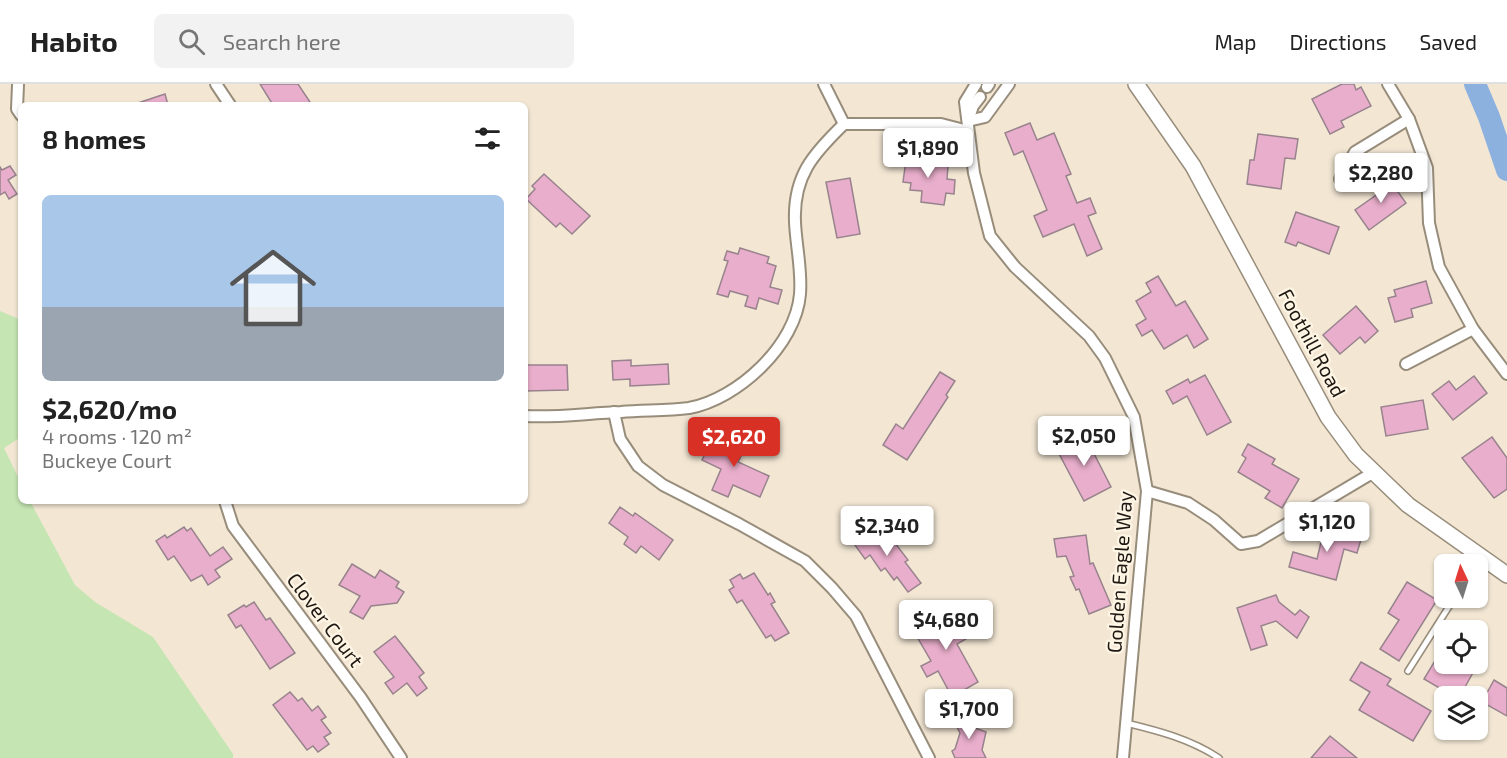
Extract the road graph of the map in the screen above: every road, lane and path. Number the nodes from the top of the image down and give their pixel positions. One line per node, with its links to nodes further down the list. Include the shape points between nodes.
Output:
1 (216, 84): 10 (street)
2 (824, 84): 12 (street)
3 (1009, 84): 13 (street, via 985,117)
4 (1136, 84): 20 (main road, Foothill Road, via 1193,166 1328,417)
5 (1388, 84): 11 (street)
6 (18, 85): 9 (street)
7 (984, 85): 13 (street, Golden Eagle Way, via 965,102)
8 (980, 97): 13 (street, via 973,106)
9 (18, 102)
10 (229, 102)
11 (1409, 119): 14 (street, via 1355,152); 15 (street, via 1427,168 1429,223 1439,267)
12 (844, 124): 13 (street); 18 (street, via 816,151 801,178 795,222 800,296 795,320 768,360 726,394 690,408)
13 (968, 126): 21 (street, Golden Eagle Way, via 974,173 990,236 1015,267 1089,336 1105,358 1134,417)
14 (1340, 179)
15 (1473, 329): 16 (street); 17 (street)
16 (1406, 363)
17 (1507, 374)
18 (614, 412): 19 (street); 30 (street, via 620,439 638,466 663,485 805,561 831,588 856,616)
19 (528, 416)
20 (1374, 472): 21 (street, via 1258,541 1241,544 1188,503); 23 (main road, Foothill Road, via 1408,505)
21 (1147, 491): 28 (street, Golden Eagle Way)
22 (226, 504): 29 (street, Clover Court, via 233,525)
23 (1470, 554)
24 (1488, 565): 25 (main road, Foothill Road)
25 (1507, 575)
26 (1448, 608): 27 (lane)
27 (1408, 671)
28 (1126, 723): 31 (street, Golden Eagle Way); 32 (lane, via 1167,734)
29 (401, 758)
30 (929, 758)
31 (1123, 758)
32 (1219, 758)

